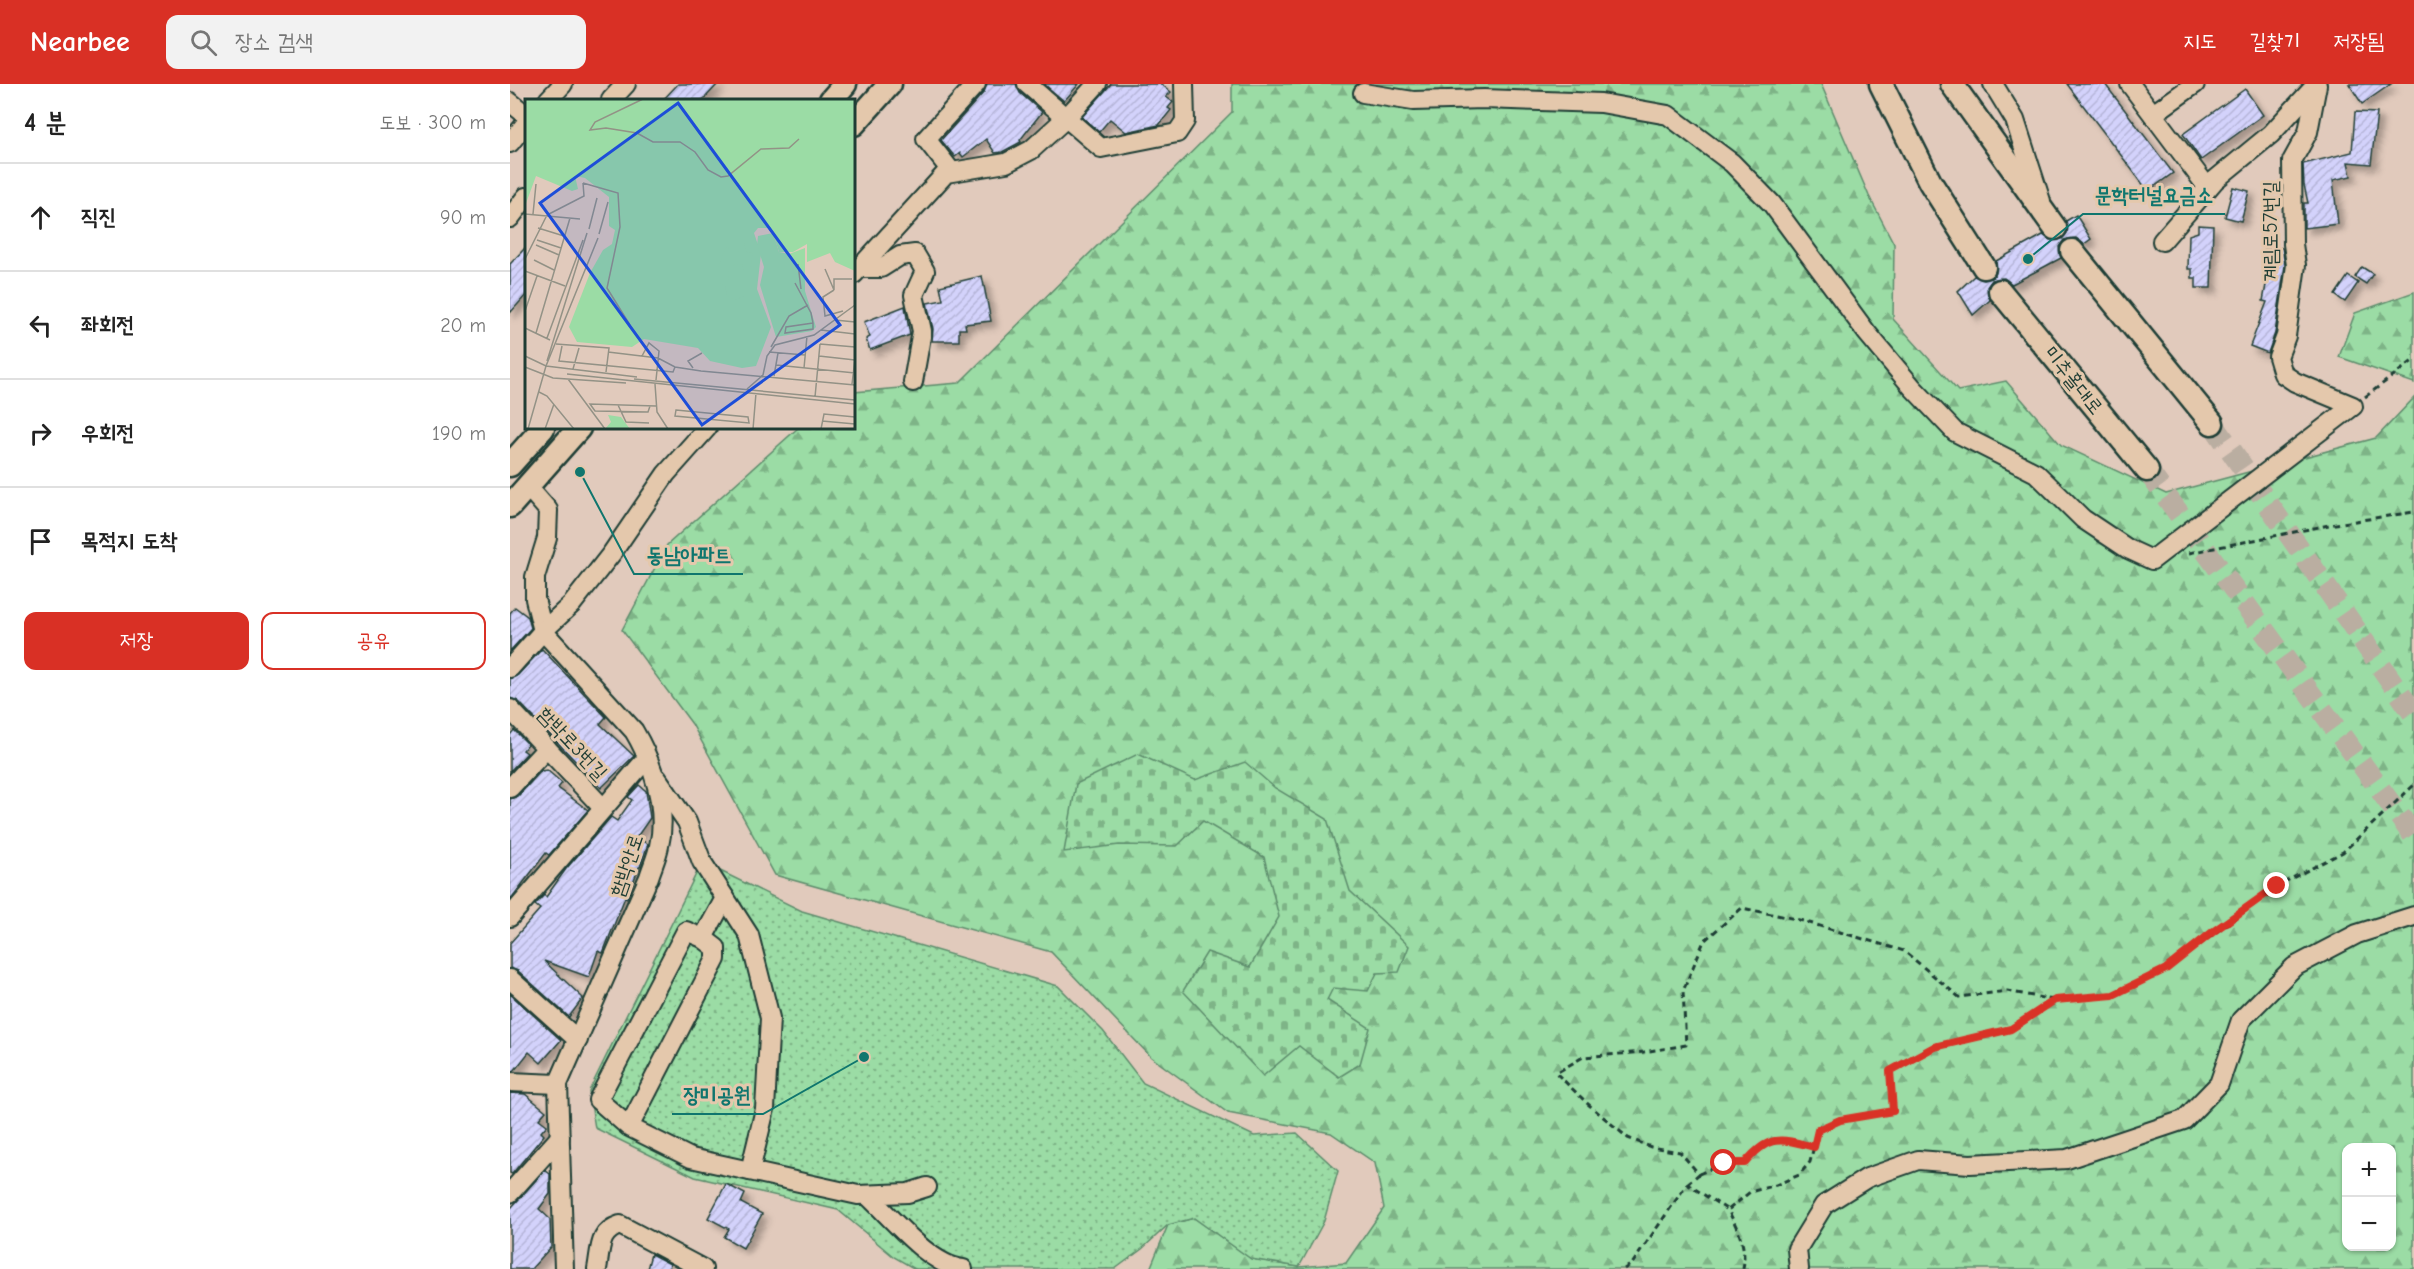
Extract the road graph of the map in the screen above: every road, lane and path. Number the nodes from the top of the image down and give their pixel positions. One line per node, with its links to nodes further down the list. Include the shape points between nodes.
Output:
1 (563, 84): 16 (street)
2 (626, 84): 17 (street)
3 (845, 84): 18 (main road)
4 (890, 84): 23 (main road)
5 (976, 84): 26 (street, via 926,139 948,167)
6 (1027, 84): 22 (street)
7 (1097, 84): 22 (street)
8 (1184, 84): 22 (street, via 1185,121 1177,133 1101,148)
9 (1881, 84): 33 (main road, via 1930,182)
10 (1952, 84): 30 (main road)
11 (1993, 84): 30 (street, via 2015,120)
12 (2195, 84): 20 (street)
13 (2133, 85): 20 (street)
14 (2317, 85): 27 (street, 계림로57번길, via 2271,134); 38 (street, 계림로57번길, via 2308,132 2292,161 2296,265 2286,336 2278,357 2283,374 2295,382)
15 (1364, 93): 38 (street, via 1413,101 1600,103 1668,115 1732,163 1772,204 1867,333 1955,432 2036,473 2083,519 2152,560)
16 (549, 99)
17 (612, 99)
18 (832, 99)
19 (510, 102): 21 (street)
20 (2152, 114): 27 (street)
21 (525, 115)
22 (1065, 118): 26 (street, via 1030,150 1005,163)
23 (855, 123)
24 (525, 124): 25 (street)
25 (510, 143)
26 (946, 173): 34 (street)
27 (2208, 188): 31 (street, 계림로57번길)
28 (525, 198): 29 (street)
29 (510, 218)
30 (2051, 223)
31 (2162, 241)
32 (2072, 251): 39 (main road)
33 (1984, 267)
34 (856, 271): 37 (street, via 881,268 900,256 915,254 925,271 914,295 922,331)
35 (2000, 291): 44 (main road, 미추홀대로)
36 (2414, 360): 38 (path)
37 (913, 382)
38 (2353, 406)
39 (2212, 423)
40 (542, 429): 43 (main road)
41 (578, 429): 45 (main road)
42 (706, 429): 49 (street, via 666,474 572,604)
43 (510, 465)
44 (2147, 470)
45 (527, 486): 46 (main road); 49 (street, 함박안로, via 548,510 547,538 535,578 535,600)
46 (510, 506)
47 (2414, 512): 48 (path)
48 (2185, 553)
49 (543, 632): 50 (street); 53 (street, 함박안로, via 634,731)
50 (510, 668)
51 (510, 708): 52 (street, 함박로3번길)
52 (547, 748): 55 (street); 56 (street, 함박로3번길)
53 (649, 763): 56 (street); 57 (street, via 687,822 702,862); 63 (street, 함박안로, via 659,801 660,846)
54 (2414, 785): 62 (path, via 2343,852 2277,886 2166,969 2113,995)
55 (510, 788)
56 (603, 808): 58 (street)
57 (725, 898): 60 (street); 69 (street, via 749,935 770,1018 765,1109)
58 (510, 916)
59 (2414, 916): 82 (street, via 2357,934 2294,967 2241,1020 2219,1084 2184,1120 2067,1159 1970,1164 1918,1160 1867,1178 1824,1205 1797,1249)
60 (703, 938): 66 (street, via 716,948 716,959); 66 (street, via 686,931 681,938 598,1100)
61 (510, 979): 63 (street)
62 (2055, 1000): 68 (path, via 2011,1029 1934,1047 1890,1071 1893,1111 1840,1120 1818,1130); 70 (path, via 2007,991 1959,997 1904,951 1797,919 1742,908 1704,941 1695,961 1683,991 1686,1045 1583,1058 1556,1073 1628,1138 1680,1152)
63 (578, 1040): 65 (street, 함박안로)
64 (510, 1082): 65 (street)
65 (558, 1084): 67 (street, 함박안로)
66 (629, 1127): 69 (street, via 691,1158)
67 (560, 1137): 73 (street); 76 (street, 함박안로)
68 (1814, 1147): 70 (path, via 1784,1139 1759,1146 1745,1163 1724,1163); 75 (path, via 1810,1162 1799,1175 1750,1192)
69 (750, 1171): 74 (street, via 858,1196)
70 (1699, 1174): 71 (path)
71 (1687, 1184): 75 (path); 80 (path, via 1632,1264)
72 (927, 1187): 74 (street, via 908,1193)
73 (510, 1193)
74 (867, 1194): 79 (street, via 930,1255 952,1268)
75 (1728, 1210): 81 (path, via 1742,1237)
76 (560, 1265)
77 (597, 1269): 78 (street, via 603,1235 621,1226)
78 (703, 1269)
79 (963, 1269)
80 (1624, 1269)
81 (1743, 1269)
82 (1799, 1269)

